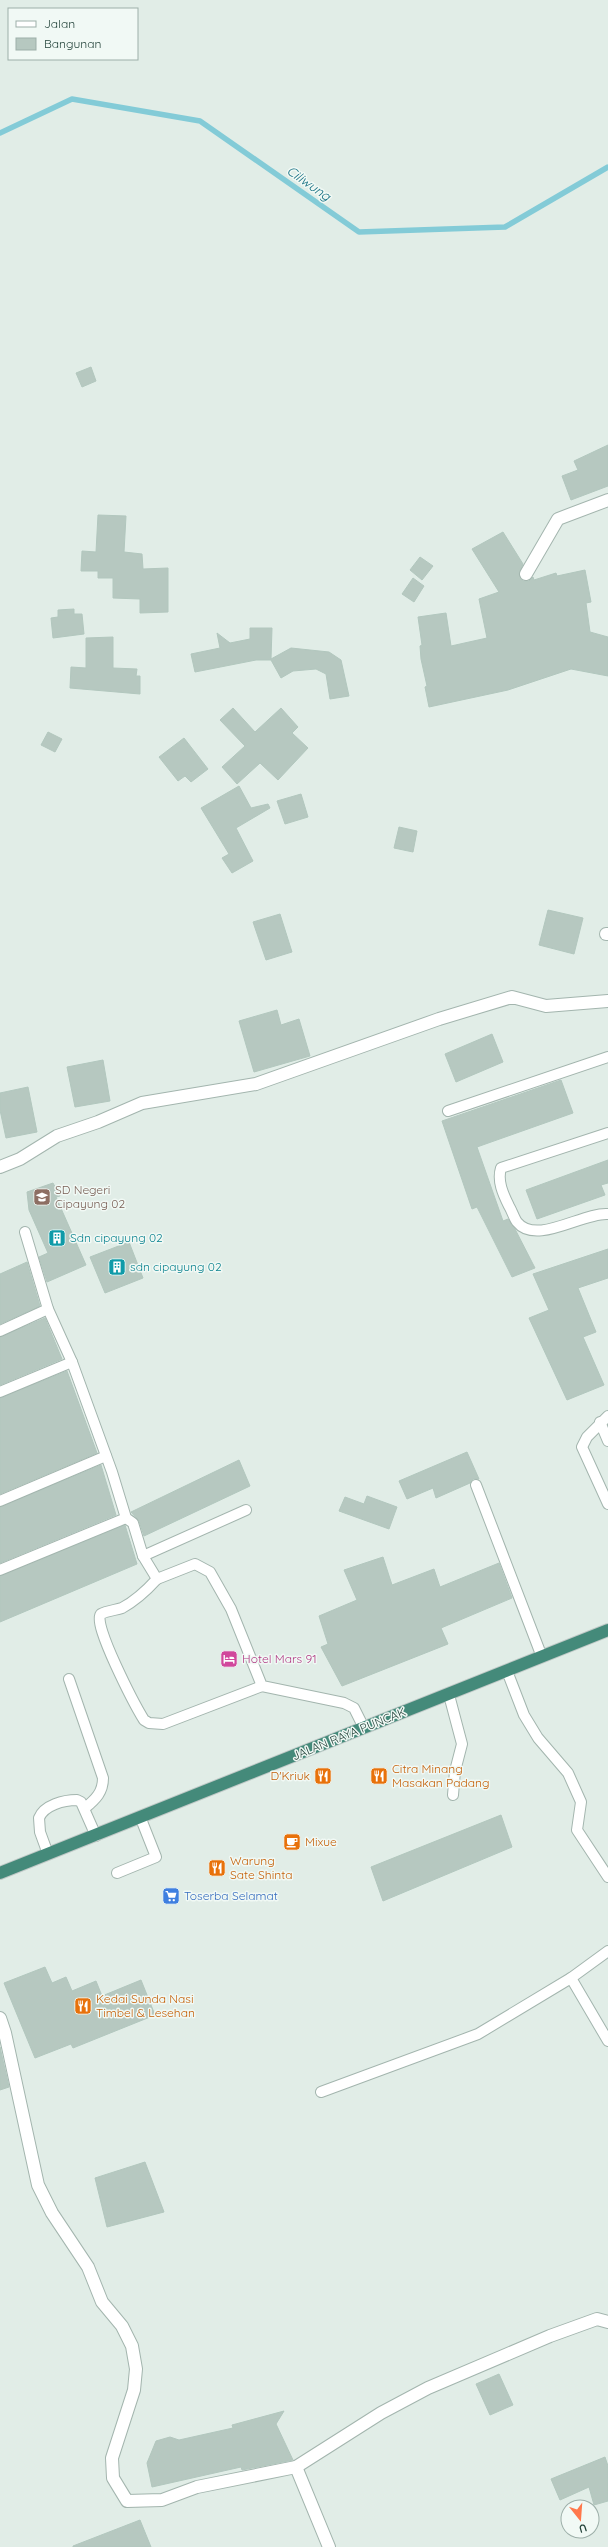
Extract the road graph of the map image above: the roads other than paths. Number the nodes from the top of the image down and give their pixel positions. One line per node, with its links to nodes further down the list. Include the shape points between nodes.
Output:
1 (608, 500): 2 (street, via 558,519)
2 (526, 574)
3 (608, 1001): 7 (street, via 546,1006 512,997 439,1019 256,1084 142,1103 57,1136 20,1159)
4 (608, 1057): 5 (lane)
5 (448, 1111)
6 (608, 1133): 8 (lane, via 501,1168 499,1174 501,1187 517,1223 528,1231 543,1230)
7 (0, 1167)
8 (608, 1214)
9 (24, 1232): 10 (lane)
10 (48, 1309): 11 (lane); 12 (lane)
11 (0, 1331)
12 (72, 1362): 13 (lane); 16 (lane)
13 (0, 1392)
14 (604, 1419): 15 (lane); 18 (lane, via 587,1437 582,1447)
15 (608, 1441)
16 (106, 1456): 20 (lane); 23 (lane)
17 (608, 1478): 18 (lane)
18 (598, 1482): 21 (lane)
19 (476, 1485): 28 (lane)
20 (0, 1501)
21 (608, 1504)
22 (246, 1510): 24 (lane)
23 (126, 1518): 24 (lane, via 133,1523); 25 (lane)
24 (143, 1556): 26 (lane)
25 (0, 1570)
26 (157, 1579): 31 (lane, via 195,1564 210,1572 240,1627); 31 (lane, via 146,1591 123,1607 102,1614 99,1618 106,1644 144,1720 163,1724)
27 (608, 1630): 28 (highway, JALAN RAYA PUNCAK)
28 (542, 1657): 29 (highway, JALAN RAYA PUNCAK)
29 (507, 1671): 32 (highway, JALAN RAYA PUNCAK); 41 (lane, via 524,1715 538,1738 568,1773 581,1802 577,1830)
30 (69, 1679): 35 (lane, via 103,1778 103,1785 97,1798)
31 (262, 1686): 33 (lane, via 344,1703 354,1708)
32 (449, 1695): 33 (highway, JALAN RAYA PUNCAK); 34 (lane, via 462,1744 455,1772)
33 (364, 1728): 36 (highway, JALAN RAYA PUNCAK)
34 (453, 1795)
35 (85, 1808): 37 (lane); 38 (lane, via 77,1800 70,1800 47,1808 41,1814 40,1828)
36 (141, 1818): 37 (highway, JALAN RAYA PUNCAK); 39 (lane, via 156,1858)
37 (96, 1836): 38 (highway, JALAN RAYA PUNCAK)
38 (48, 1854): 40 (highway, JALAN RAYA PUNCAK)
39 (117, 1873)
40 (0, 1874)
41 (608, 1877)
42 (608, 1951): 43 (lane)
43 (571, 1978): 45 (lane); 46 (lane, via 478,2034)
44 (0, 2018): 49 (street, via 38,2185 52,2213 88,2267 102,2302 122,2326 132,2346 136,2369 134,2390 112,2458 113,2478 127,2500 162,2500 197,2487)
45 (608, 2041)
46 (321, 2092)
47 (608, 2311): 48 (street)
48 (603, 2320): 49 (street, via 550,2336 428,2388 381,2413)
49 (296, 2467): 50 (street)
50 (329, 2547)

